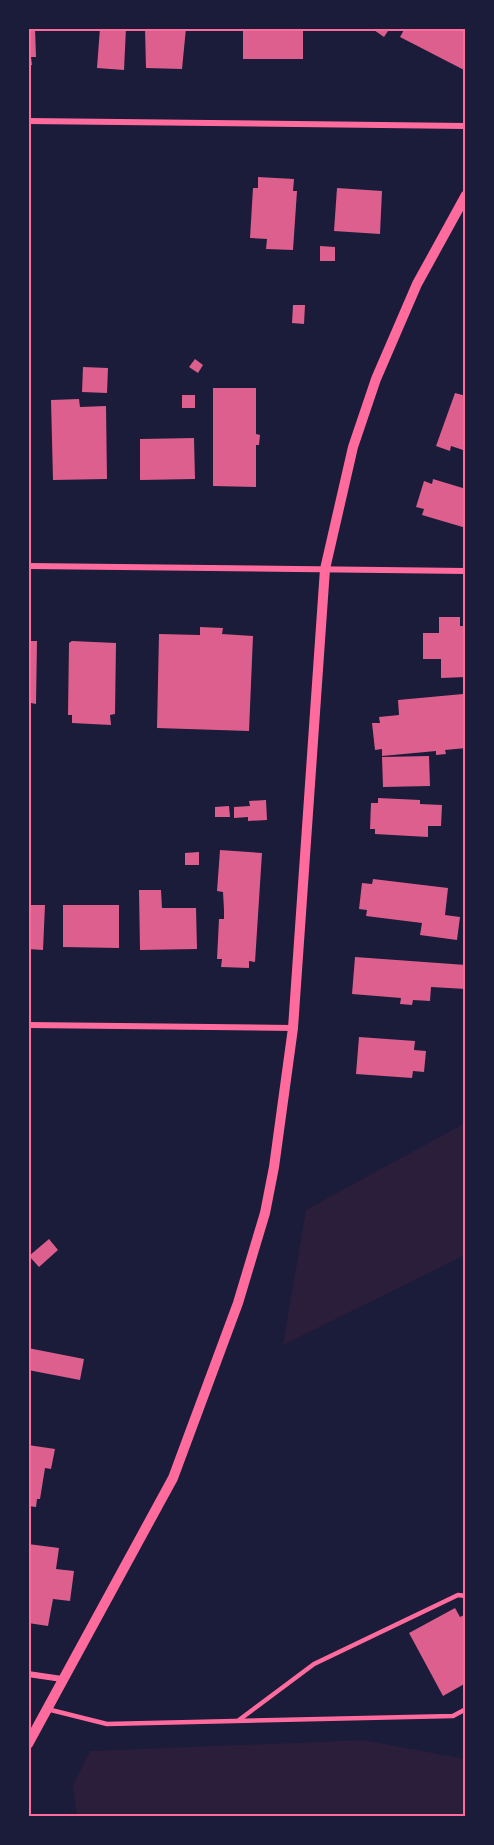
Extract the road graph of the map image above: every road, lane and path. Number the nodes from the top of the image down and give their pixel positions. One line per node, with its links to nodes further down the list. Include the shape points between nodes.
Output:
1 (28, 121): 2 (street)
2 (465, 126)
3 (465, 195): 5 (street, via 417,284 376,380 353,447)
4 (28, 566): 5 (street)
5 (325, 568): 6 (street); 8 (street)
6 (465, 571)
7 (28, 1025): 8 (street)
8 (293, 1028): 11 (street, via 265,1212 230,1325 173,1478)
9 (465, 1596): 14 (lane, via 458,1595 400,1621 314,1664)
10 (28, 1674): 11 (street)
11 (62, 1679): 12 (street)
12 (46, 1709): 14 (lane, via 107,1724); 15 (street)
13 (465, 1709): 14 (lane, via 453,1716)
14 (239, 1720)
15 (28, 1744)

